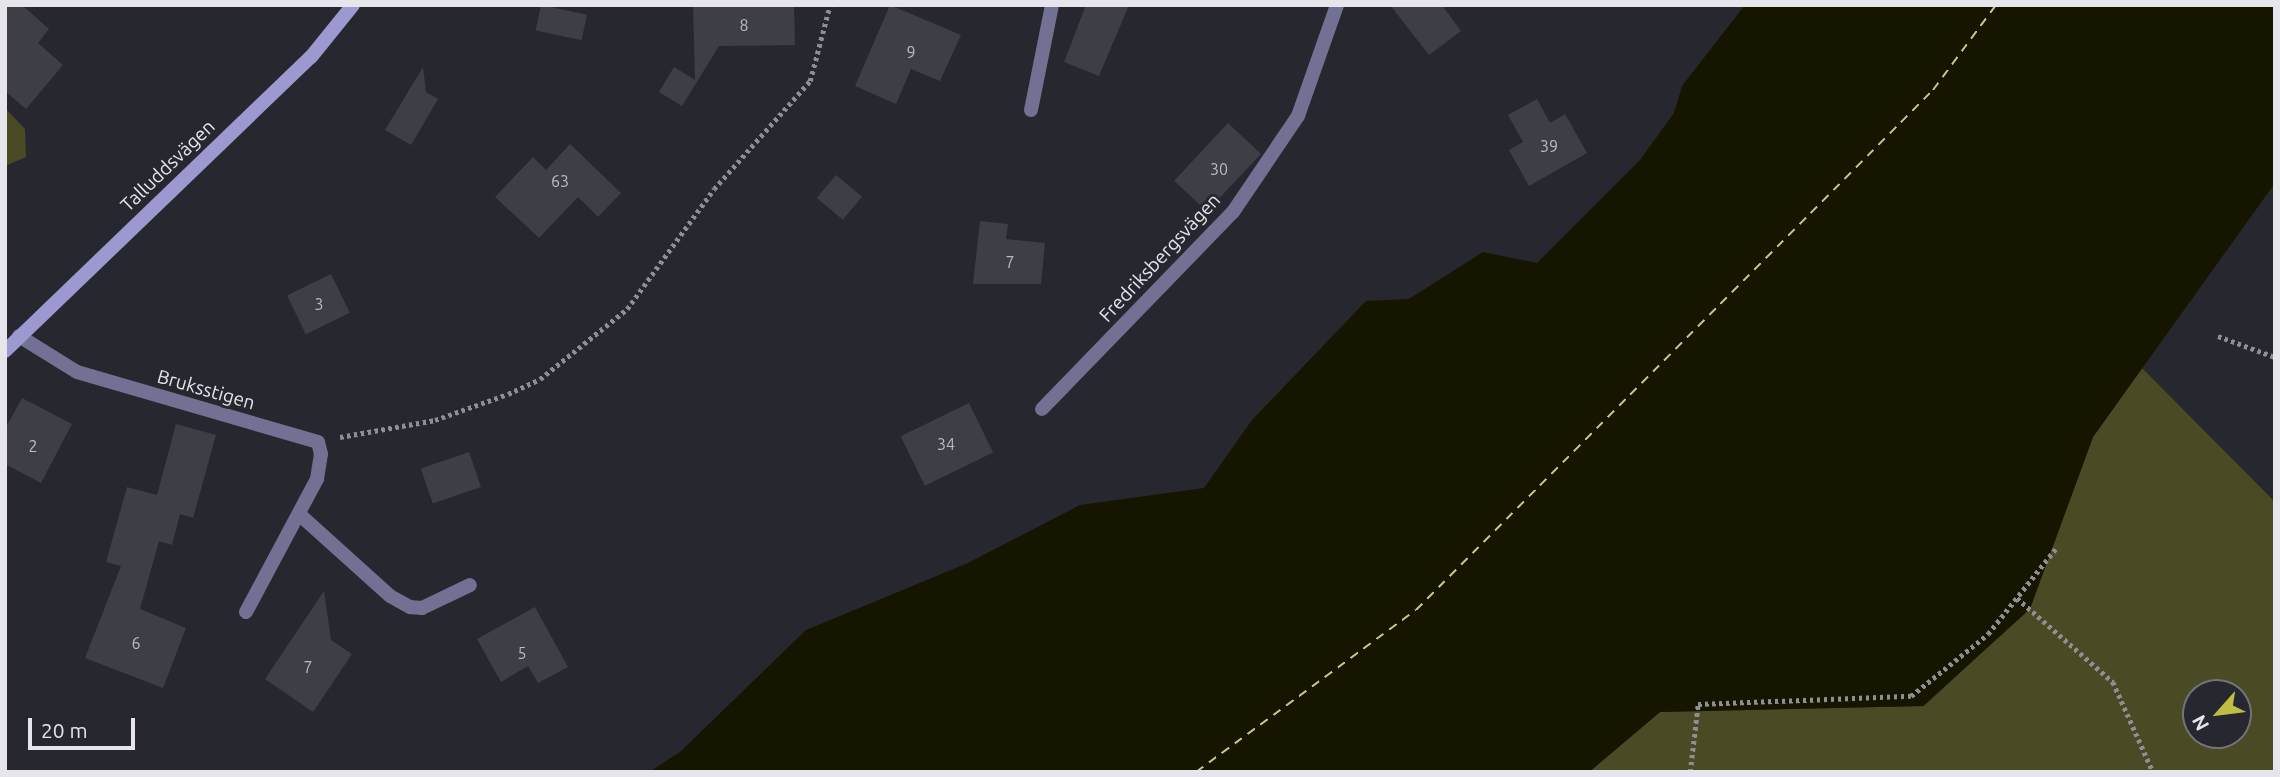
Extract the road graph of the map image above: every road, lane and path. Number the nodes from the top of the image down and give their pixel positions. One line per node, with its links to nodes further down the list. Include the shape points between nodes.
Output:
1 (353, 5): 6 (street, Talluddsvägen, via 311,57)
2 (830, 5): 11 (path, via 810,81 714,189 627,309 540,379 508,394 435,420)
3 (1052, 5): 5 (street)
4 (1338, 5): 10 (street, Fredriksbergsvägen, via 1298,116 1233,212)
5 (1031, 110)
6 (19, 336): 8 (street, Talluddsvägen); 11 (street, Bruksstigen, via 77,372)
7 (2217, 336): 9 (path)
8 (5, 351)
9 (2275, 358)
10 (1042, 410)
11 (318, 442): 12 (street, via 317,479)
12 (299, 514): 14 (street, via 390,596 410,607 422,608); 16 (street)
13 (2057, 547): 15 (path)
14 (470, 585)
15 (2017, 598): 17 (path, via 1988,635 1911,696 1698,705); 18 (path, via 2113,682)
16 (246, 612)
17 (1690, 772)
18 (2153, 772)

